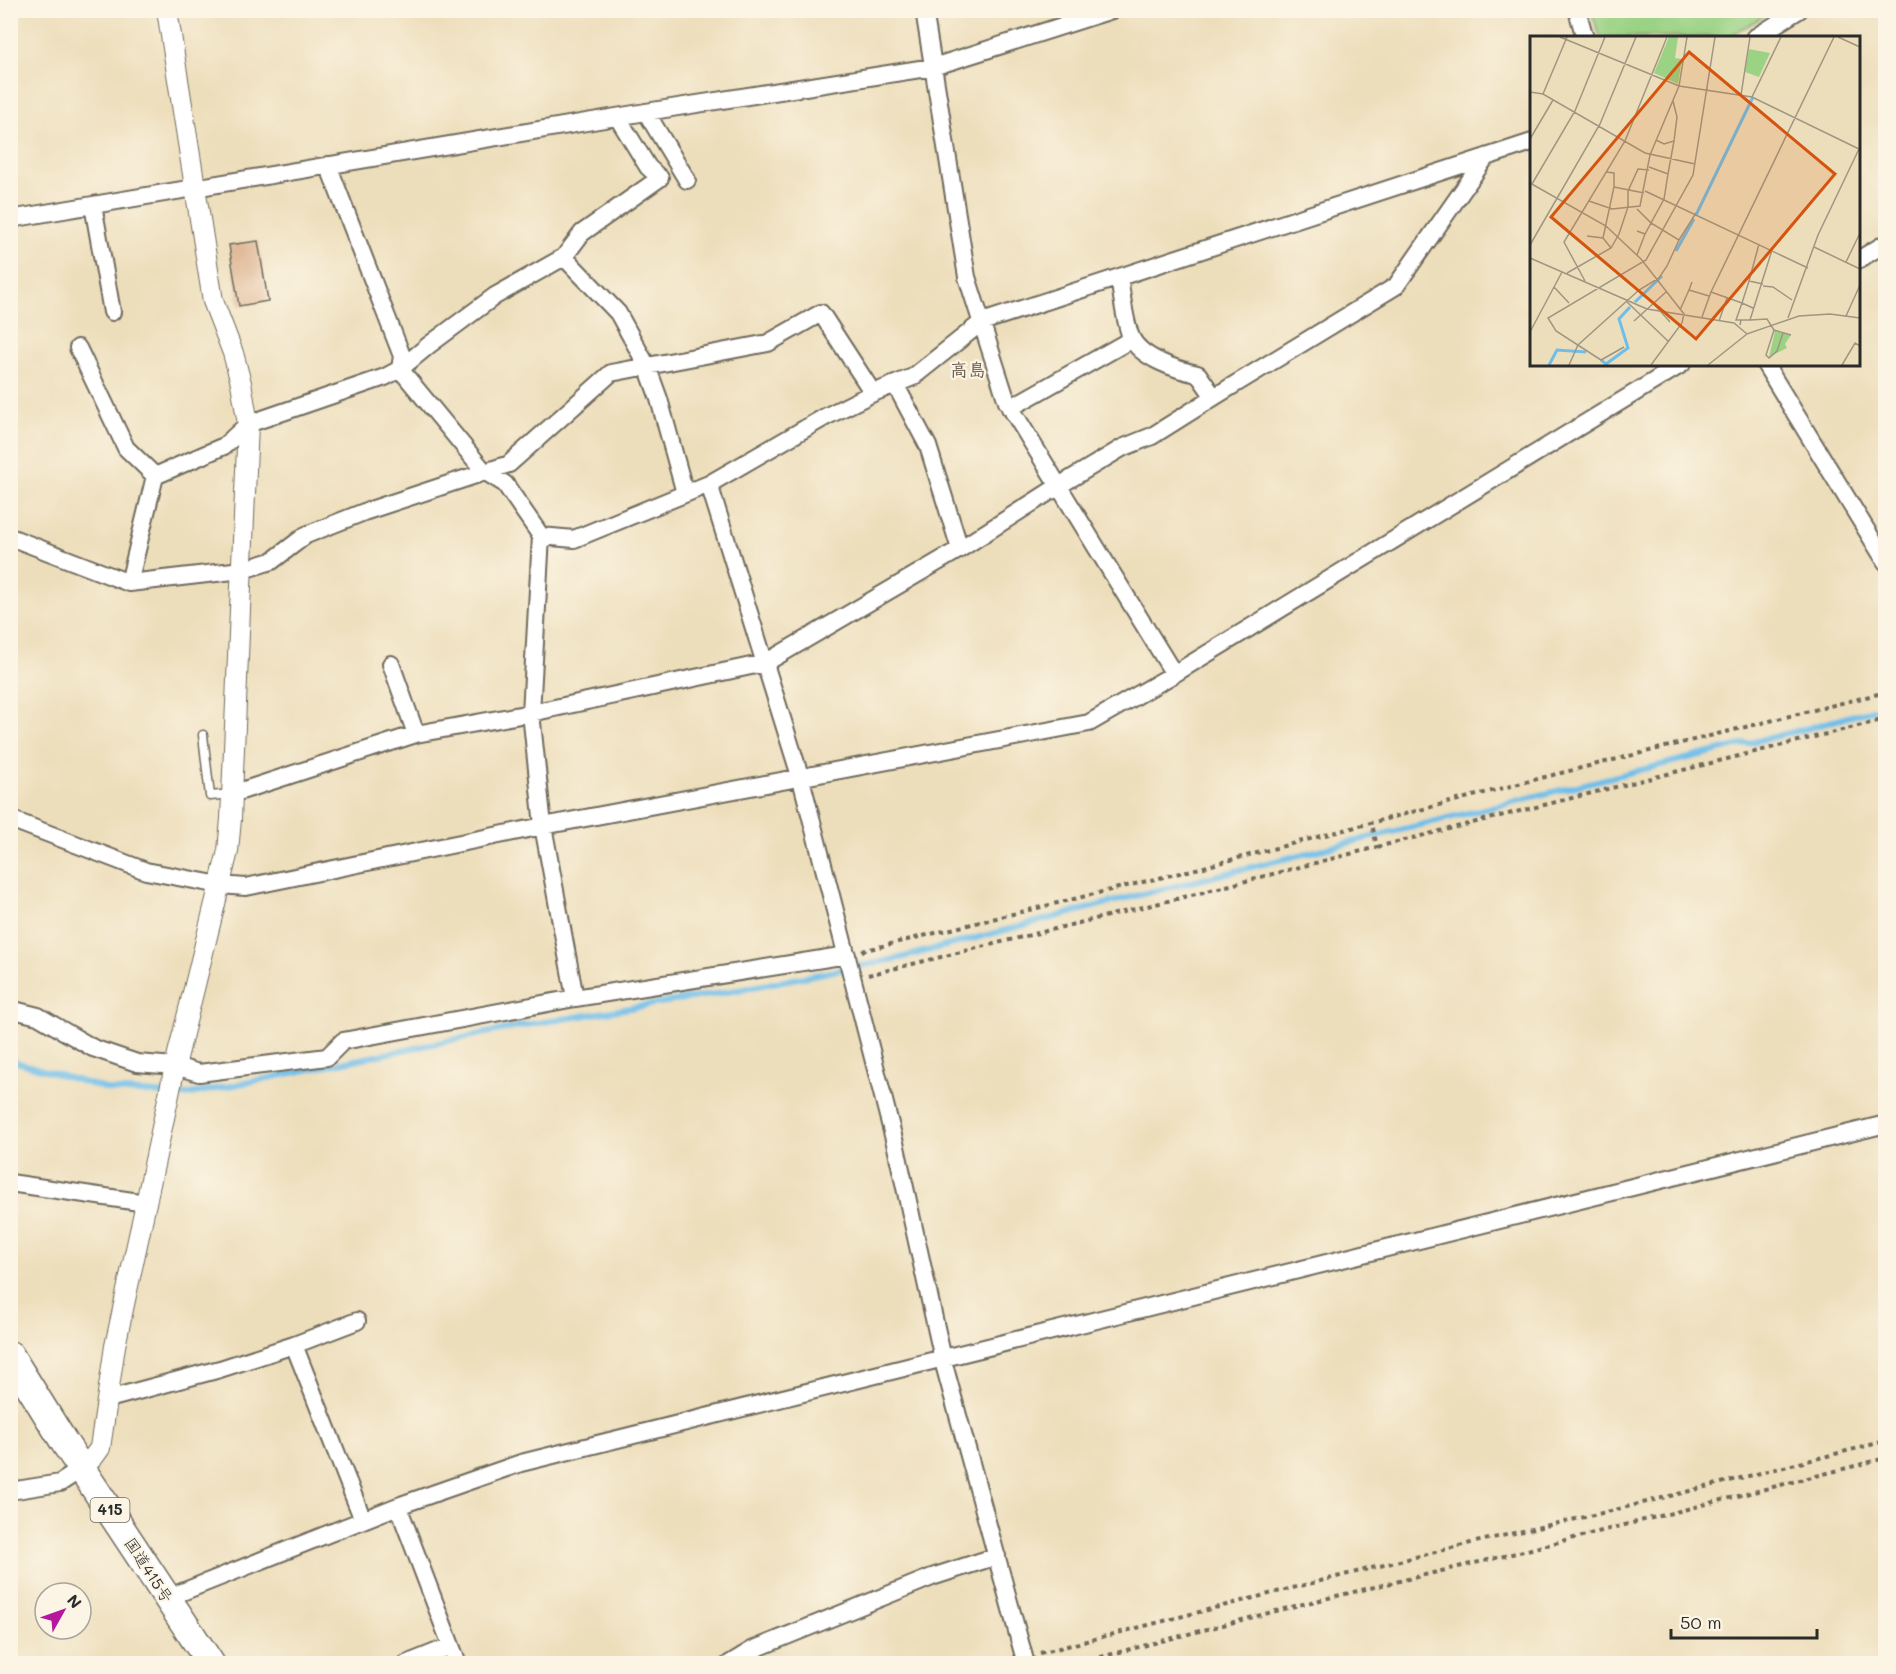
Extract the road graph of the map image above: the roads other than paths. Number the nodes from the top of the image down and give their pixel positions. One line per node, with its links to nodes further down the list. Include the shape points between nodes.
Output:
1 (167, 10): 15 (street)
2 (924, 10): 8 (street)
3 (1112, 10): 8 (street)
4 (1577, 10): 6 (street)
5 (1799, 10): 7 (street)
6 (1584, 36)
7 (1757, 36)
8 (933, 67): 9 (street); 23 (street, via 967,277)
9 (646, 112): 10 (street); 14 (street)
10 (618, 118): 13 (street); 19 (street, via 648,167 660,178 582,233)
11 (1530, 143): 12 (street)
12 (1486, 157): 21 (street); 32 (street, via 1396,286)
13 (328, 165): 15 (street); 29 (street, via 402,356)
14 (687, 180)
15 (195, 188): 16 (street); 34 (street, via 213,301 233,353)
16 (93, 205): 17 (street); 22 (street)
17 (10, 219)
18 (1886, 243): 20 (street)
19 (564, 257): 26 (street, via 618,313); 29 (street, via 495,296)
20 (1860, 259)
21 (1119, 277): 23 (street); 24 (street)
22 (112, 312)
23 (982, 322): 30 (street, via 913,377); 33 (street)
24 (1132, 339): 32 (street, via 1157,360 1198,374); 33 (street)
25 (78, 348): 36 (street, via 126,448)
26 (647, 366): 31 (street, via 768,343 821,313); 35 (street, via 611,374 508,464); 39 (street)
27 (1679, 366): 48 (street)
28 (1766, 366): 43 (street)
29 (400, 369): 34 (street); 35 (street)
30 (895, 384): 31 (street); 42 (street, via 928,446)
31 (873, 393): 37 (street)
32 (1214, 397): 38 (street, via 1152,436 1122,448)
33 (1010, 408): 38 (street)
34 (248, 424): 36 (street, via 224,446); 44 (street)
35 (484, 471): 40 (street, via 505,484); 44 (street, via 306,535 272,561)
36 (155, 476): 45 (street)
37 (709, 484): 39 (street); 46 (street)
38 (1057, 487): 42 (street); 48 (street)
39 (685, 493): 40 (street, via 574,539)
40 (542, 536): 49 (street)
41 (10, 537): 45 (street)
42 (960, 549): 46 (street)
43 (1886, 562)
44 (242, 570): 45 (street); 53 (street)
45 (129, 583)
46 (765, 663): 49 (street); 52 (street)
47 (391, 664): 50 (street)
48 (1174, 674): 52 (street, via 1089,723)
49 (531, 712): 50 (street); 55 (street)
50 (416, 734): 53 (street)
51 (203, 735): 53 (lane, via 210,796)
52 (801, 779): 55 (street); 57 (street)
53 (232, 794): 56 (street, via 228,851)
54 (10, 819): 56 (street, via 146,871)
55 (543, 826): 56 (street, via 246,887); 58 (street)
56 (220, 885): 60 (street)
57 (847, 955): 58 (street); 67 (street, via 896,1147)
58 (575, 998): 60 (street, via 343,1041 327,1057 199,1073)
59 (10, 1009): 60 (street, via 38,1016 93,1048 137,1063)
60 (175, 1066): 63 (street)
61 (1886, 1124): 67 (street)
62 (10, 1183): 63 (street)
63 (146, 1203): 68 (street, via 115,1346)
64 (357, 1321): 65 (street)
65 (294, 1345): 68 (street); 72 (street)
66 (10, 1355): 69 (highway, 国道415号 / 415)
67 (943, 1358): 71 (street, via 521,1463); 73 (street)
68 (108, 1399): 69 (street, via 99,1448)
69 (82, 1468): 70 (street, via 60,1483); 74 (highway, 国道415号 / 415)
70 (10, 1491)
71 (398, 1506): 72 (street); 75 (street)
72 (363, 1520): 74 (street)
73 (997, 1556): 76 (street); 80 (street, via 921,1581 753,1650)
74 (167, 1598): 77 (highway, 国道415号 / 415)
75 (451, 1646): 78 (street); 79 (street)
76 (1025, 1660)
77 (212, 1664)
78 (405, 1664)
79 (458, 1664)
80 (729, 1664)

